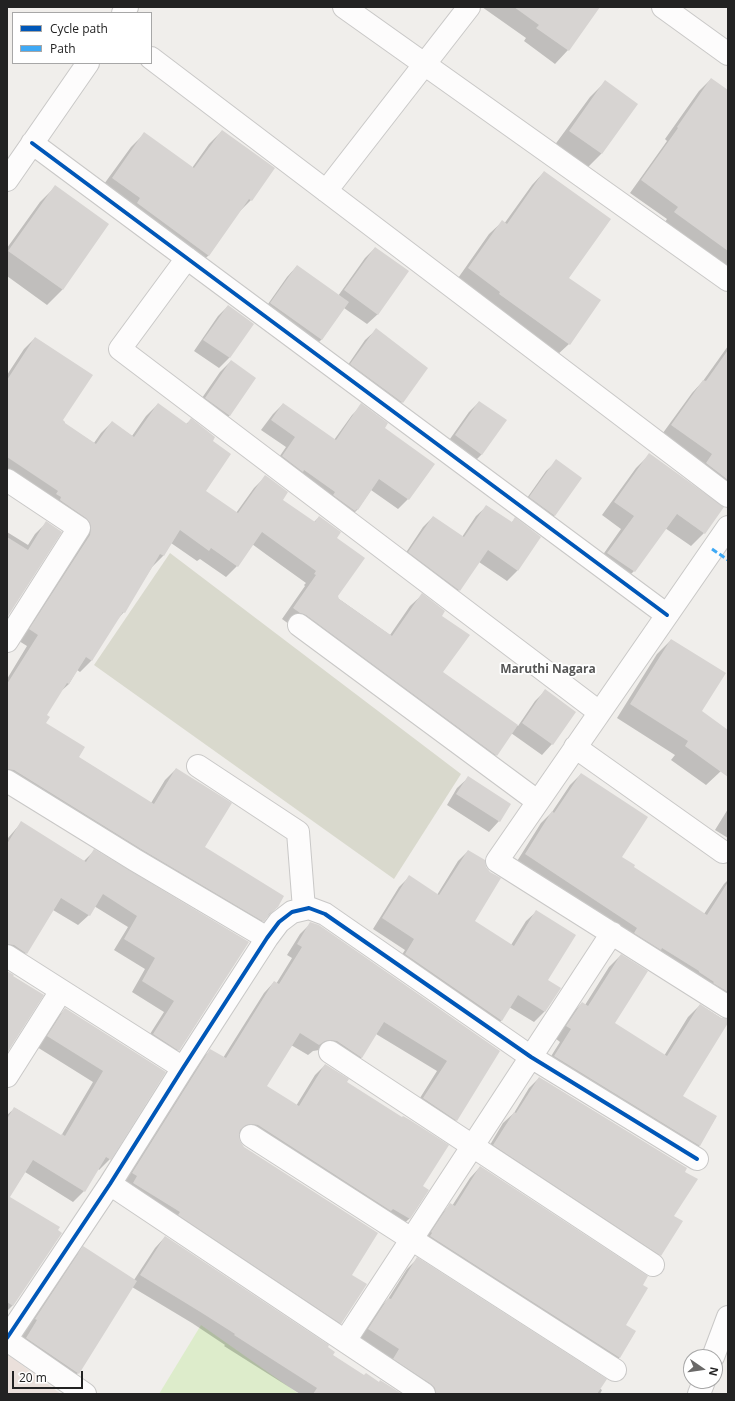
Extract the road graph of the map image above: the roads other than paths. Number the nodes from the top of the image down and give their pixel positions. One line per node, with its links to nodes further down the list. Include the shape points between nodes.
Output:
1 (344, 7): 7 (street)
2 (469, 7): 7 (street)
3 (663, 7): 4 (street)
4 (728, 54)
5 (152, 59): 10 (street)
6 (87, 64): 8 (street)
7 (425, 65): 10 (street); 12 (street)
8 (32, 143): 9 (street); 11 (street)
9 (7, 180)
10 (326, 191): 14 (street)
11 (187, 258): 17 (street); 20 (street, via 120,350)
12 (728, 280)
13 (7, 480): 19 (street, via 79,528)
14 (728, 496)
15 (728, 527): 16 (street)
16 (720, 555): 17 (street)
17 (667, 614): 20 (street)
18 (299, 625): 24 (street)
19 (7, 641)
20 (599, 712): 21 (street)
21 (576, 747): 24 (street); 25 (street)
22 (198, 766): 26 (street, via 298,832)
23 (7, 781): 28 (street, via 134,860)
24 (537, 801): 27 (street, via 497,861)
25 (723, 852)
26 (304, 909): 28 (street, via 283,918); 33 (street, via 309,908 325,914)
27 (612, 933): 31 (street); 33 (street)
28 (268, 938): 34 (street)
29 (7, 956): 30 (street)
30 (61, 991): 34 (street); 35 (street)
31 (728, 1007)
32 (330, 1052): 37 (street)
33 (531, 1057): 37 (street); 38 (street)
34 (183, 1068): 39 (street)
35 (7, 1076)
36 (251, 1136): 40 (street)
37 (473, 1146): 40 (street); 41 (street)
38 (698, 1159)
39 (110, 1184): 43 (street); 44 (street)
40 (412, 1239): 44 (street); 46 (street)
41 (653, 1265)
42 (728, 1317): 45 (street)
43 (7, 1339): 47 (street)
44 (345, 1341): 48 (street)
45 (716, 1349)
46 (615, 1370)
47 (84, 1394)
48 (424, 1394)

